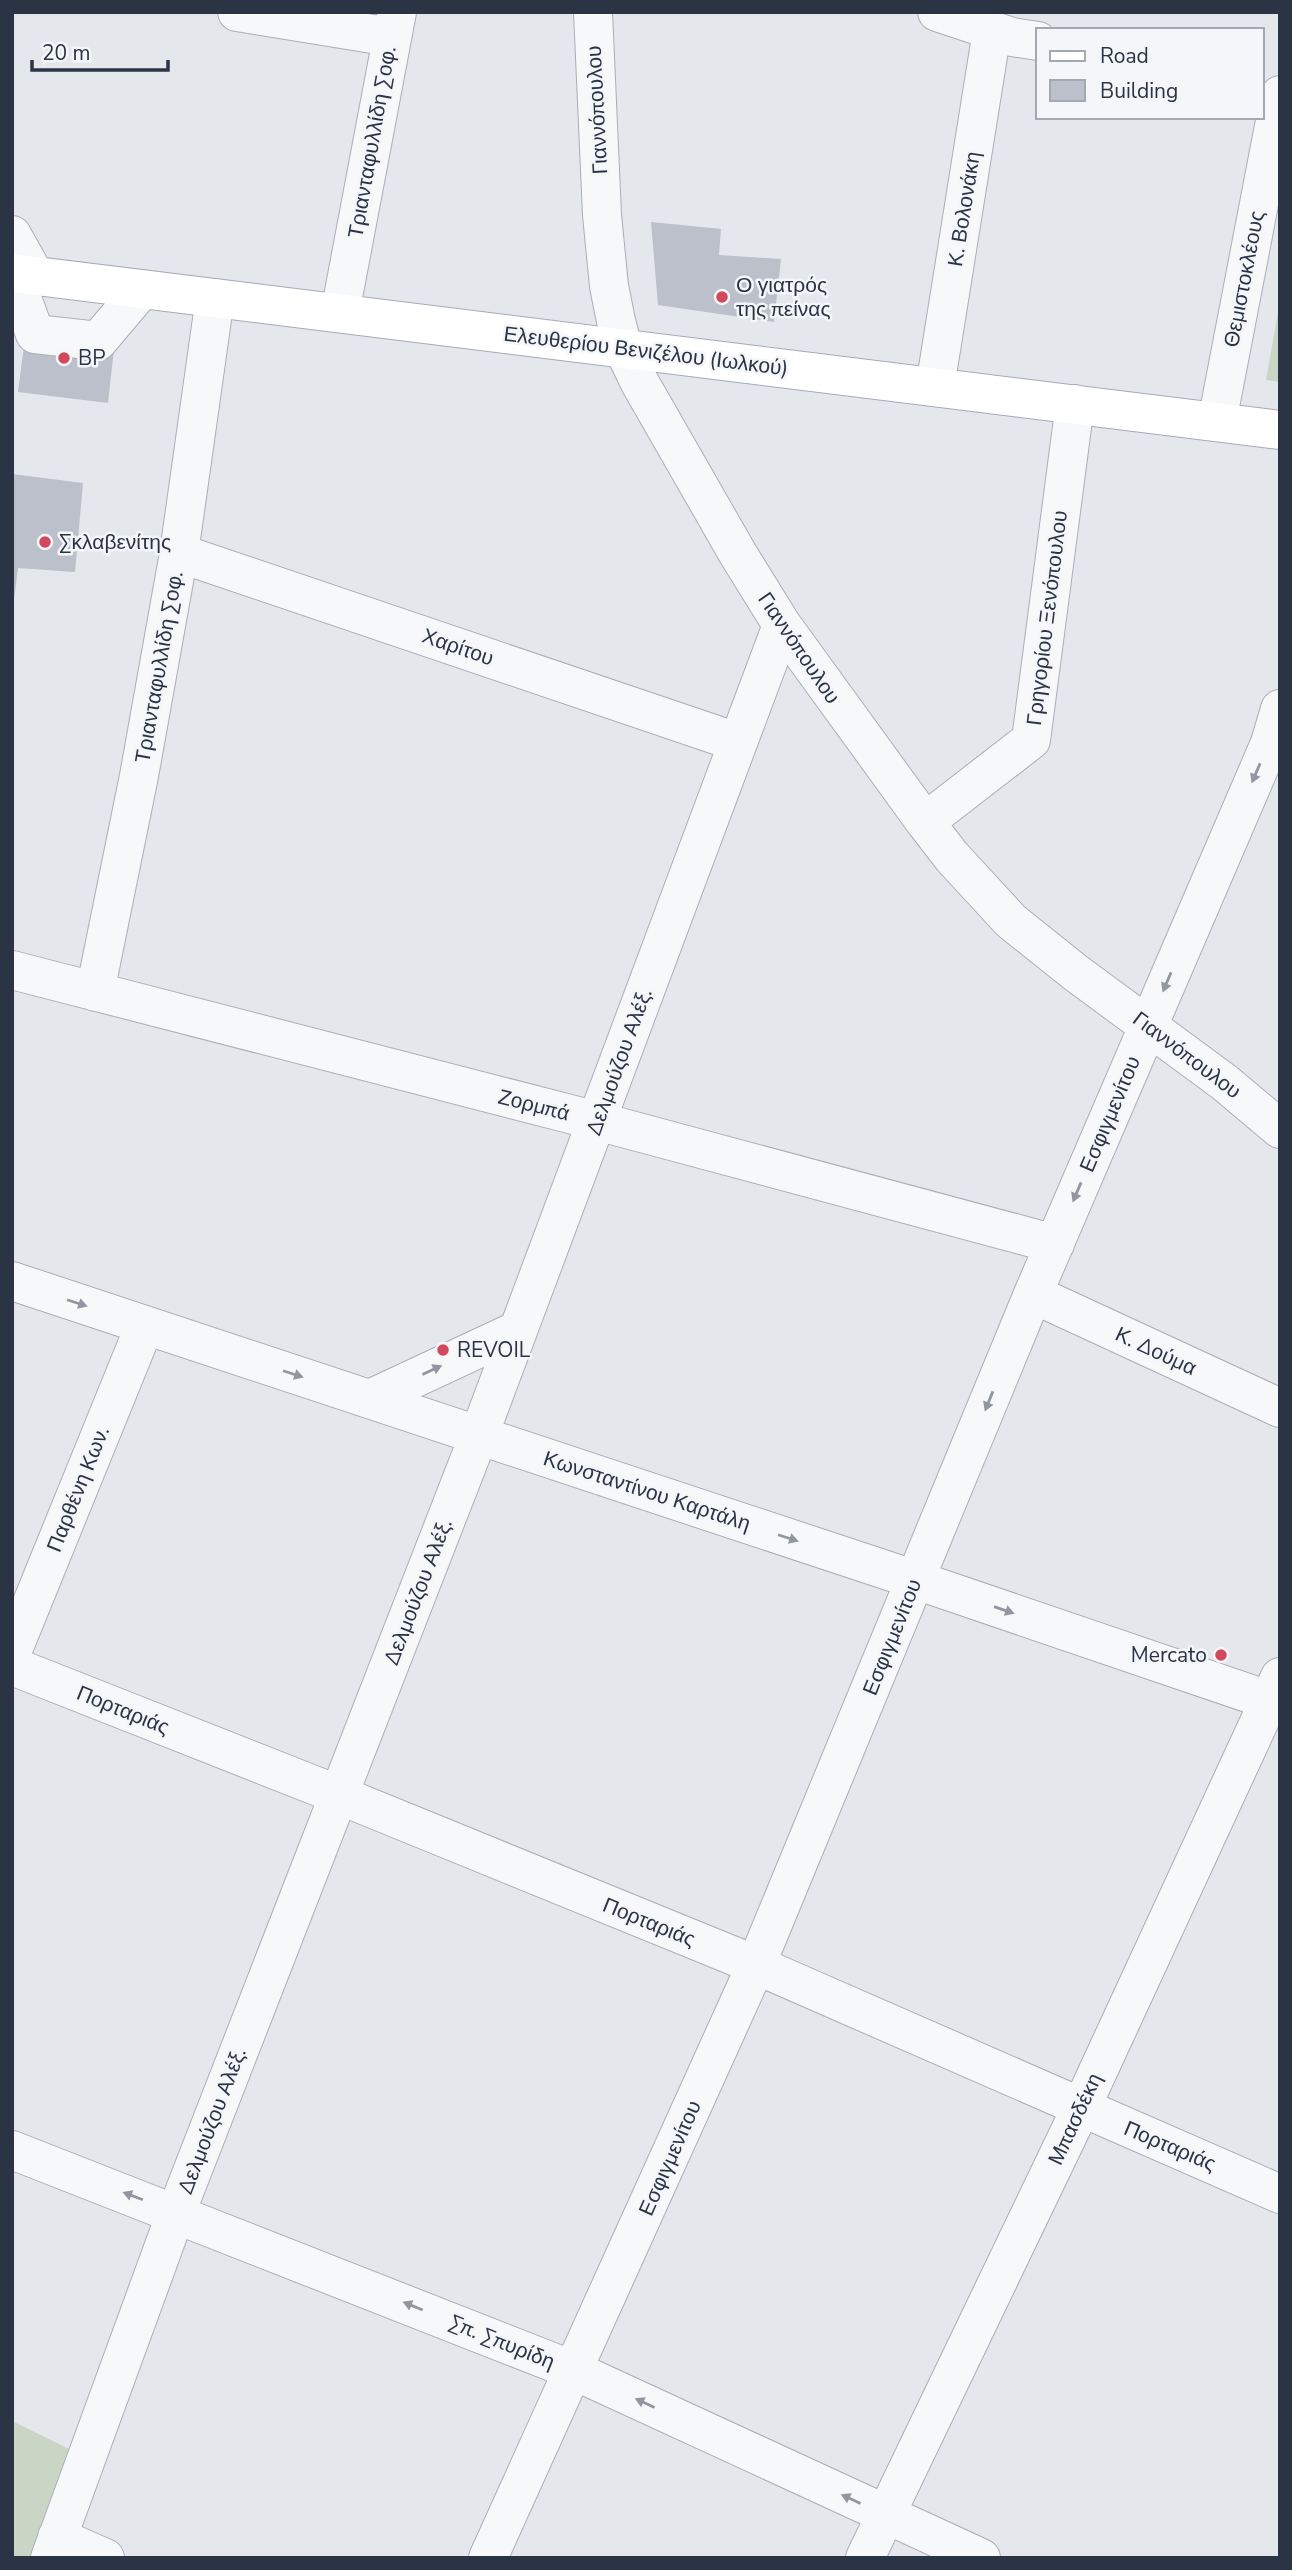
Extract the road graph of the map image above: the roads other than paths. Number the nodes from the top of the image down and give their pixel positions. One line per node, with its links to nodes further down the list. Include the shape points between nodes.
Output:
1 (237, 12): 4 (street)
2 (593, 12): 12 (street, Γιαννόπουλου, via 609,286)
3 (937, 12): 5 (street)
4 (394, 25): 11 (street, Τριανταφυλλίδη Σοφ.)
5 (1015, 30): 13 (street, Κ. Βολονάκη)
6 (1280, 95): 15 (street, Θεμιστοκλέους)
7 (12, 235): 8 (street)
8 (20, 274): 9 (main road, Ελευθερίου Βενιζέλου (Ιωλκού)); 9 (street, via 35,334 97,341)
9 (142, 289): 10 (main road, Ελευθερίου Βενιζέλου (Ιωλκού))
10 (215, 298): 11 (main road, Ελευθερίου Βενιζέλου (Ιωλκού)); 17 (street, Τριανταφυλλίδη Σοφ.)
11 (340, 313): 12 (main road, Ελευθερίου Βενιζέλου (Ιωλκού))
12 (623, 348): 13 (main road, Ελευθερίου Βενιζέλου (Ιωλκού)); 18 (street, Γιαννόπουλου)
13 (935, 387): 14 (main road, Ελευθερίου Βενιζέλου (Ιωλκού))
14 (1075, 404): 15 (main road, Ελευθερίου Βενιζέλου (Ιωλκού)); 21 (street, Γρηγορίου Ξενόπουλου, via 1031,740)
15 (1217, 422): 16 (main road, Ελευθερίου Βενιζέλου (Ιωλκού))
16 (1280, 430)
17 (179, 553): 20 (street, Χαρίτου); 23 (street, Τριανταφυλλίδη Σοφ.)
18 (782, 625): 20 (street, Δελμούζου Αλέξ.); 21 (street, Γιαννόπουλου)
19 (1280, 709): 24 (street, Εσφιγμενίτου, one-way to 24)
20 (737, 742): 25 (street, Δελμούζου Αλέξ.)
21 (925, 822): 24 (street, Γιαννόπουλου, via 1011,920)
22 (12, 970): 23 (street, Ζορμπά)
23 (95, 992): 25 (street, Ζορμπά)
24 (1149, 1025): 26 (street, Γιαννόπουλου); 27 (street, Εσφιγμενίτου, one-way to 27)
25 (597, 1121): 27 (street, Ζορμπά); 31 (street, Δελμούζου Αλέξ.)
26 (1280, 1129)
27 (1055, 1244): 29 (street, Εσφιγμενίτου)
28 (12, 1281): 30 (street, Κωνσταντίνου Καρτάλη, one-way to 30)
29 (1033, 1294): 33 (street, Κ. Δούμα); 35 (street, Εσφιγμενίτου, one-way to 35)
30 (145, 1325): 32 (street, Κωνσταντίνου Καρτάλη, one-way to 32); 36 (street, Παρθένη Κων.)
31 (518, 1330): 32 (street, one-way to 31); 34 (street, Δελμούζου Αλέξ.)
32 (370, 1399): 34 (street, Κωνσταντίνου Καρτάλη)
33 (1280, 1408)
34 (479, 1435): 35 (street, Κωνσταντίνου Καρτάλη, one-way to 35); 39 (street, Δελμούζου Αλέξ.)
35 (916, 1580): 38 (street, Κωνσταντίνου Καρτάλη, one-way to 38); 40 (street, Εσφιγμενίτου)
36 (12, 1652)
37 (12, 1666): 39 (street, Πορταριάς)
38 (1276, 1694): 41 (street, Μπασδέκη)
39 (339, 1795): 40 (street, Πορταριάς); 44 (street, Δελμούζου Αλέξ.)
40 (756, 1965): 41 (street, Πορταριάς); 45 (street, Εσφιγμενίτου)
41 (1081, 2108): 43 (street, Πορταριάς); 46 (street, Μπασδέκη)
42 (12, 2150): 44 (street, Σπ. Σπυρίδη, one-way to 42)
43 (1280, 2194)
44 (176, 2213): 45 (street, Σπ. Σπυρίδη, one-way to 44); 47 (street, Δελμούζου Αλέξ.)
45 (575, 2371): 46 (street, Σπ. Σπυρίδη, one-way to 45); 49 (street, Εσφιγμενίτου)
46 (885, 2515): 50 (street, Μπασδέκη); 51 (street, Σπ. Σπυρίδη)
47 (53, 2547): 48 (street)
48 (105, 2558)
49 (488, 2558)
50 (864, 2558)
51 (981, 2558)

